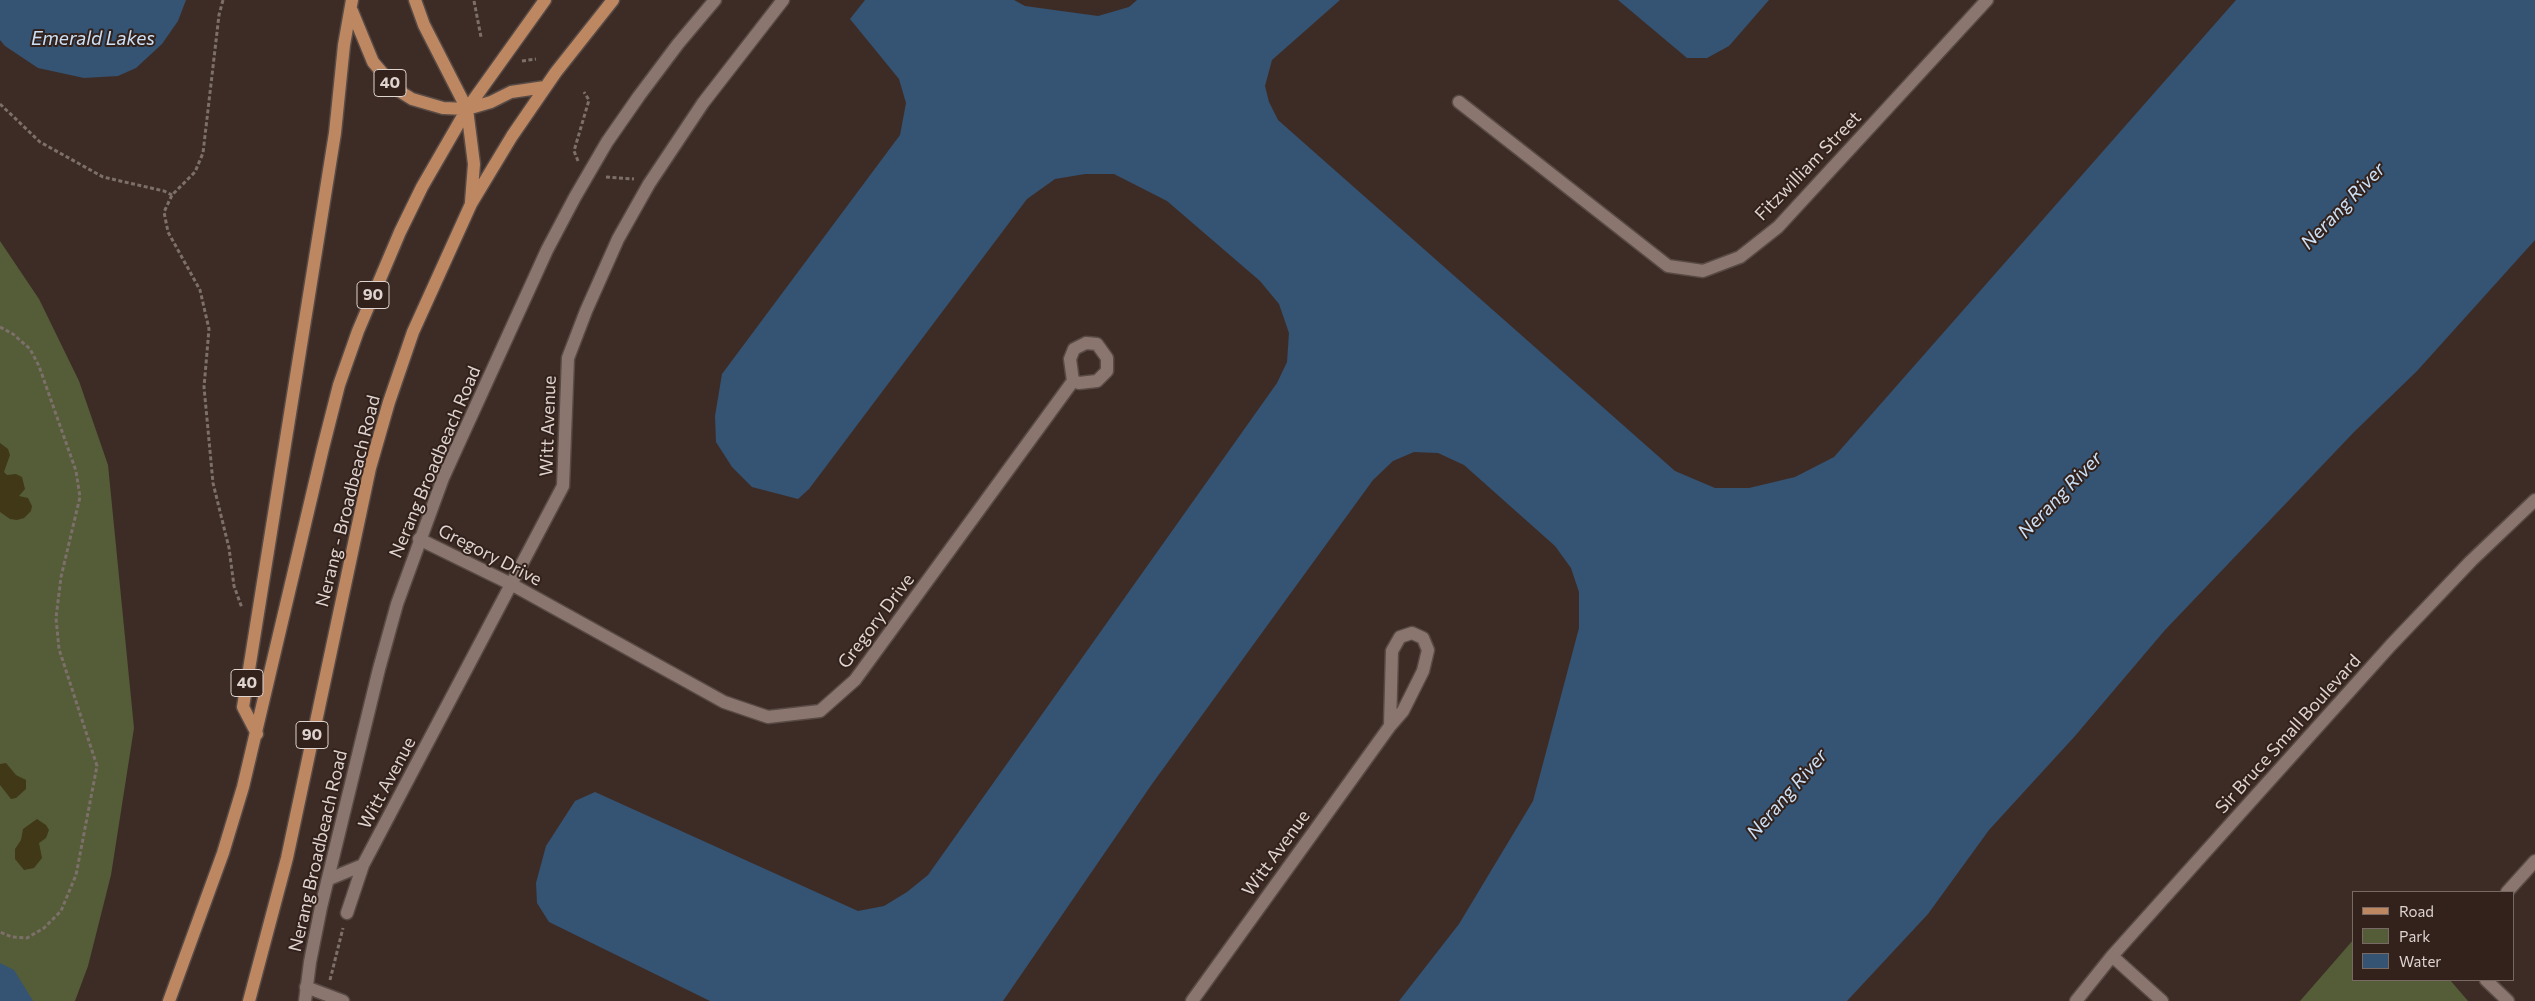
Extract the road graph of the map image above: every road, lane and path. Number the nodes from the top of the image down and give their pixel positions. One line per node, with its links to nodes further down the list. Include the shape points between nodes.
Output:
1 (224, 0): 21 (path, via 219,16 203,153 195,172)
2 (415, 0): 17 (main road, via 424,25)
3 (545, 0): 17 (main road, Nerang - Broadbeach Road / 90)
4 (613, 0): 13 (main road, Nerang - Broadbeach Road / 90)
5 (715, 0): 26 (street, Nerang Broadbeach Road, via 639,96 575,197 469,418)
6 (783, 0): 20 (street, Witt Avenue, via 703,103)
7 (1987, 0): 15 (street, Fitzwilliam Street, via 1778,227 1740,256 1703,271 1668,266)
8 (474, 1): 10 (path)
9 (352, 5): 17 (main road, 40, via 372,62 396,89 427,105); 28 (main road, via 332,153)
10 (481, 37)
11 (536, 59): 12 (path)
12 (516, 62)
13 (545, 87): 17 (main road, 40, via 511,92); 22 (main road, Nerang - Broadbeach Road / 90)
14 (584, 92): 18 (path, via 589,100 574,151)
15 (1459, 102)
16 (0, 104): 21 (path, via 40,142 103,177 164,190)
17 (467, 109): 22 (main road, via 474,164); 30 (main road, Nerang - Broadbeach Road / 90, via 400,232 339,385)
18 (578, 162)
19 (602, 176): 20 (path, via 630,177)
20 (649, 184): 27 (street, Witt Avenue, via 618,239 568,358 563,486)
21 (172, 196): 28 (path, via 164,212 168,232 200,290 209,330 204,387 213,483 229,548 234,586 243,612)
22 (471, 204): 42 (main road, Nerang - Broadbeach Road / 90, via 414,332 370,468 286,858)
23 (0, 327): 36 (path, via 30,349 76,471 80,497 60,577 56,618 59,649 97,766 76,875 61,911 44,928 27,938)
24 (1073, 381): 27 (street, Gregory Drive, via 856,680 820,711 768,717 724,702)
25 (2535, 500): 37 (street, Sir Bruce Small Boulevard, via 2471,561 2391,646)
26 (419, 539): 27 (street, Gregory Drive); 33 (street, Nerang Broadbeach Road, via 379,669)
27 (511, 584): 32 (street, Witt Avenue)
28 (256, 629): 30 (main road, 40, via 243,707)
29 (1390, 726): 29 (street, Witt Avenue, via 1392,651 1400,636 1412,633 1423,638 1428,650 1423,671 1403,710); 45 (street, Witt Avenue)
30 (257, 734): 41 (main road, Nerang - Broadbeach Road / 90, via 223,853)
31 (2535, 861): 34 (street)
32 (364, 865): 33 (street); 35 (street, Witt Avenue)
33 (329, 879): 39 (street, Nerang Broadbeach Road)
34 (2508, 891)
35 (347, 913): 40 (path)
36 (0, 932)
37 (2112, 956): 46 (street, Sir Bruce Small Boulevard); 47 (street)
38 (2487, 981): 48 (street)
39 (306, 988): 40 (street); 43 (street)
40 (327, 994): 44 (street)
41 (169, 1001)
42 (249, 1001)
43 (305, 1001)
44 (343, 1001)
45 (1192, 1001)
46 (2076, 1001)
47 (2162, 1001)
48 (2508, 1001)

